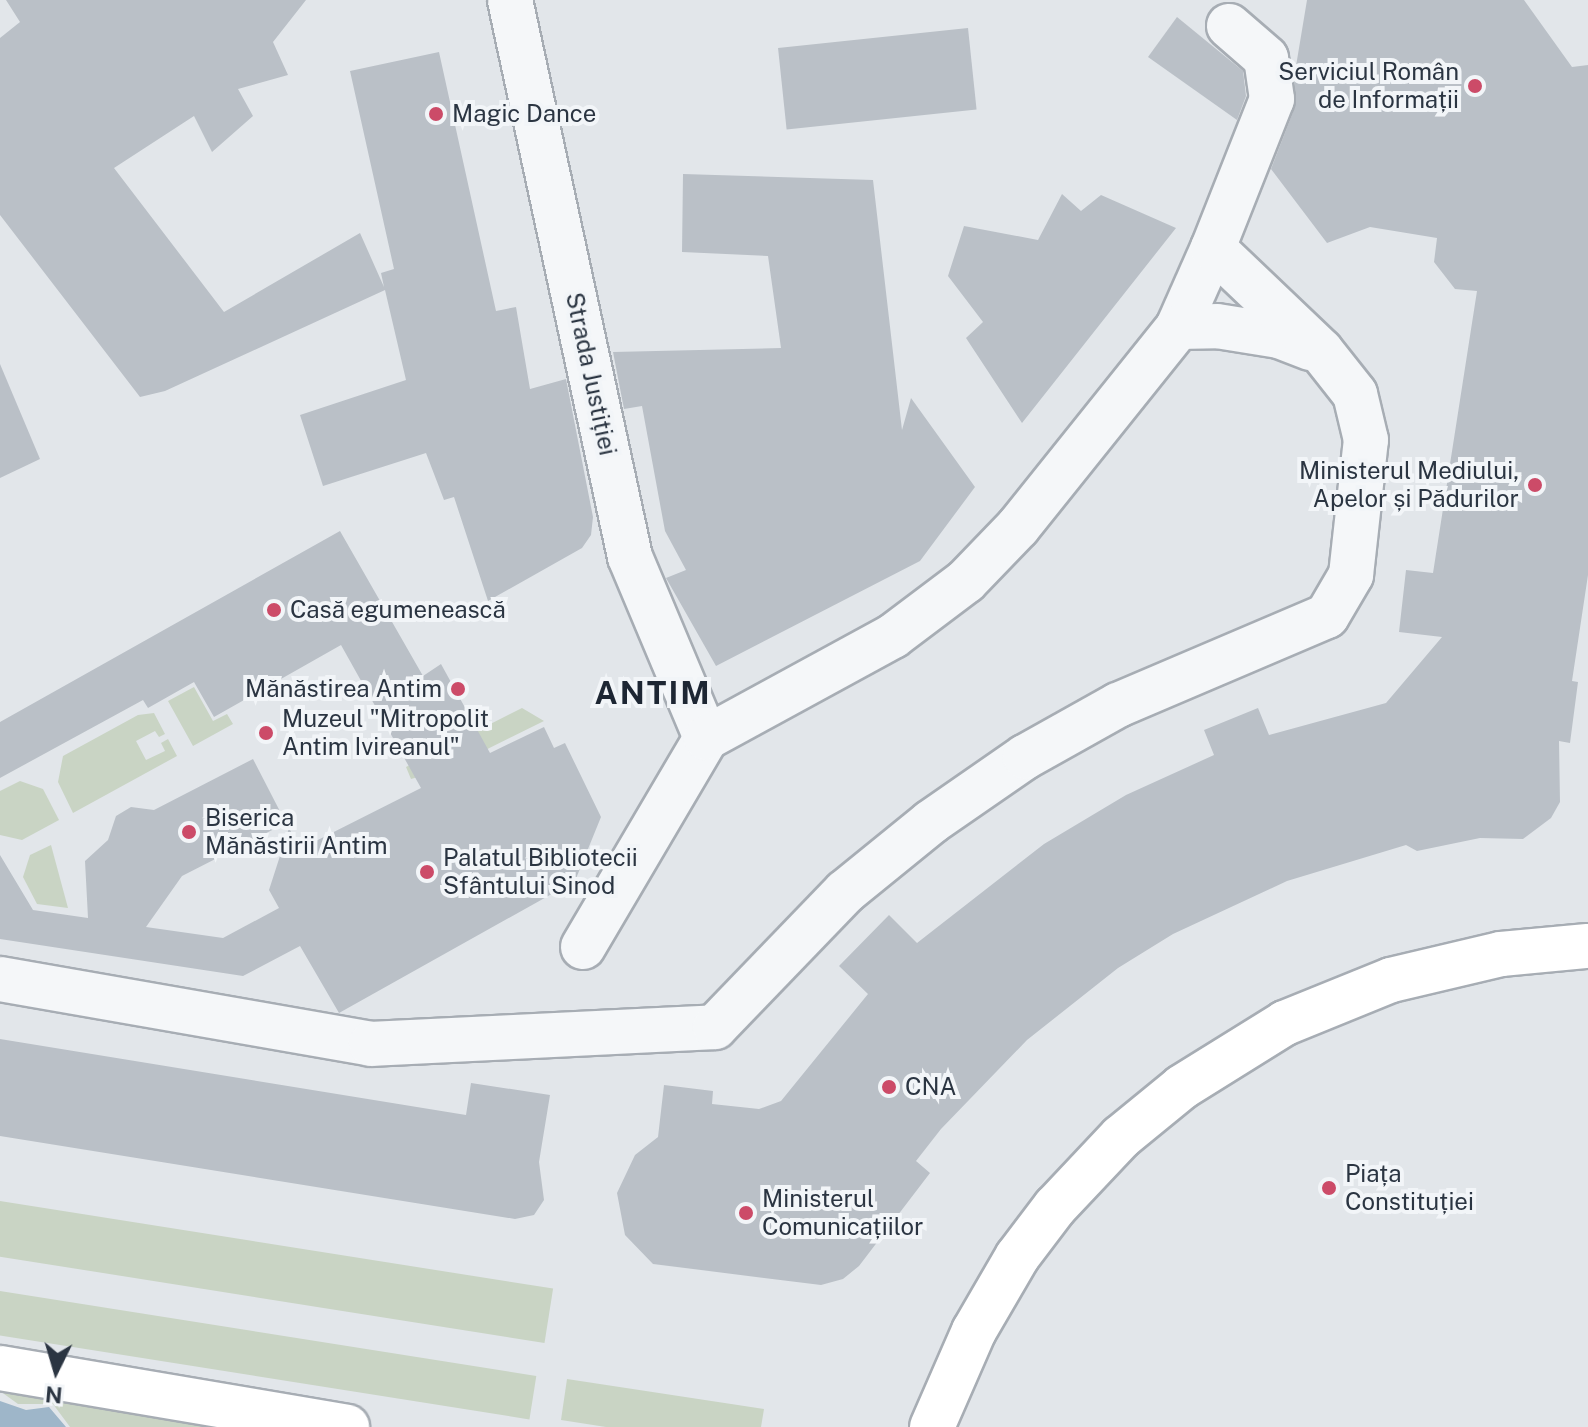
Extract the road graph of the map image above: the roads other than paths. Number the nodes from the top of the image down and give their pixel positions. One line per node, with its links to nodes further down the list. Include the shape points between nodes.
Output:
1 (510, 0): 6 (street, Strada Justiției, via 630,557)
2 (1229, 26): 3 (street, via 1266,58 1272,99)
3 (1213, 248): 4 (street); 5 (street)
4 (1178, 327): 5 (street, via 1217,326 1279,336); 6 (street, via 1018,527 966,581 893,636)
5 (1321, 351): 9 (street, via 1355,394 1366,440 1351,575 1327,616 1118,705 1025,757 931,822 845,892 715,1027 371,1044)
6 (706, 738): 8 (street)
7 (1588, 946): 12 (main road, via 1501,954 1391,980 1285,1023 1182,1087 1121,1137 1055,1207 1017,1257 974,1331)
8 (583, 947)
9 (0, 979)
10 (0, 1368): 11 (main road)
11 (347, 1427)
12 (932, 1427)

